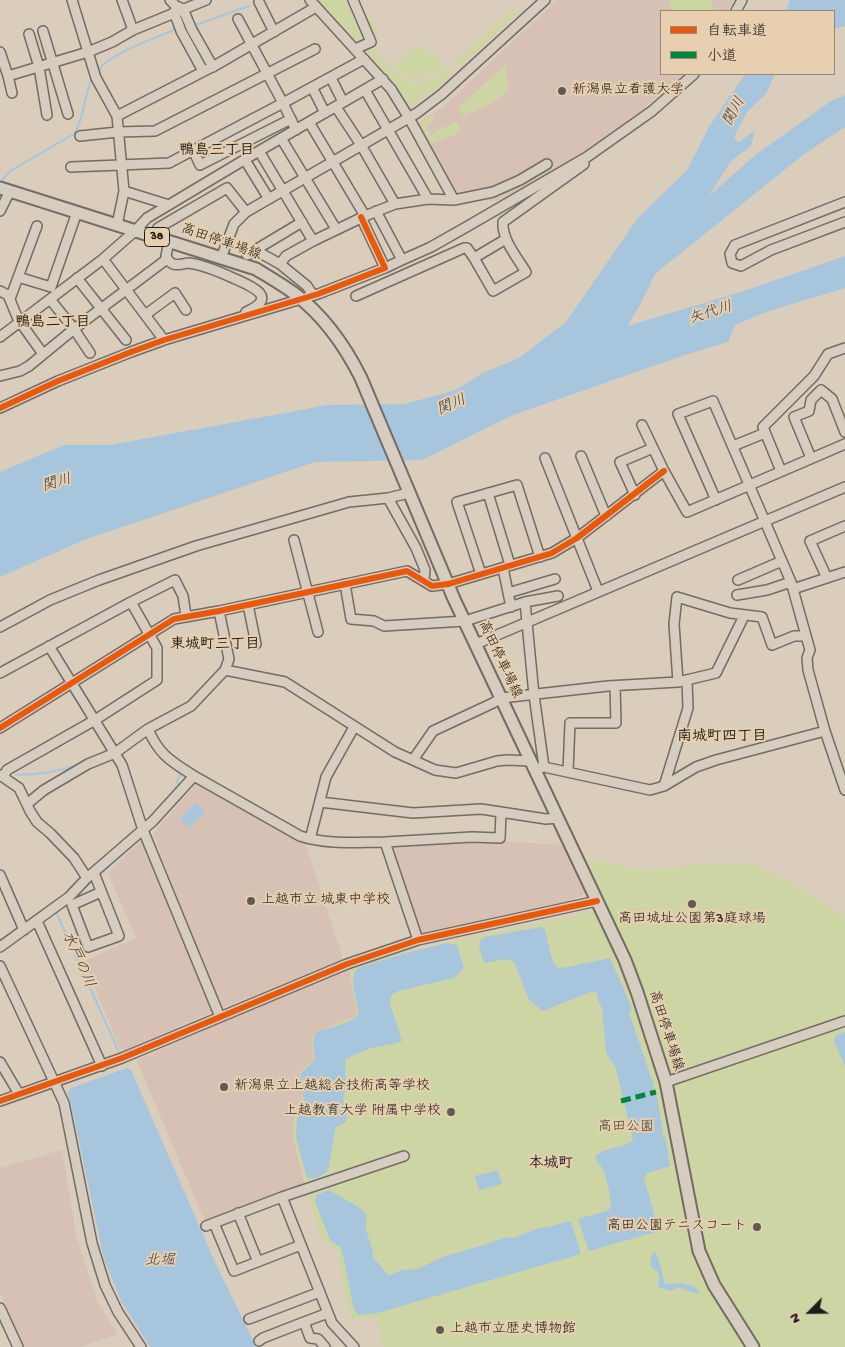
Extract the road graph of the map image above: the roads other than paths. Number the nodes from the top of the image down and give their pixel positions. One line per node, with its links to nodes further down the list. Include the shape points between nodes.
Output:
1 (72, 0): 19 (street)
2 (122, 0): 11 (street)
3 (170, 0): 9 (street)
4 (206, 0): 9 (street)
5 (353, 0): 16 (street, via 372,42)
6 (545, 0): 39 (street, via 442,94)
7 (260, 2): 13 (street)
8 (313, 3): 13 (street); 16 (street)
9 (179, 11): 11 (street); 23 (street); 24 (street, via 181,31)
10 (238, 19): 15 (street)
11 (133, 30): 19 (street)
12 (44, 31): 21 (street)
13 (274, 32): 15 (street)
14 (29, 34): 22 (street)
15 (252, 44): 23 (street); 25 (street)
16 (355, 49): 20 (street)
17 (315, 50): 25 (street)
18 (0, 52): 27 (street)
19 (88, 52): 21 (street); 38 (street, via 96,78)
20 (364, 59): 28 (street); 29 (street)
21 (53, 62): 22 (street); 36 (street)
22 (39, 67): 27 (street); 37 (street)
23 (212, 67): 24 (street)
24 (203, 71): 38 (street)
25 (268, 74): 33 (street); 44 (street, via 155,131)
26 (693, 75): 50 (street, via 652,111)
27 (8, 76): 32 (street)
28 (330, 78): 30 (street); 34 (street)
29 (383, 80): 31 (street); 39 (street)
30 (312, 87): 33 (street); 35 (street)
31 (365, 90): 34 (street); 42 (street)
32 (12, 93)
33 (283, 103): 40 (street); 48 (street)
34 (339, 105): 35 (street); 47 (street)
35 (325, 113): 41 (street)
36 (68, 114)
37 (47, 115)
38 (117, 116): 44 (street)
39 (409, 118): 42 (street); 62 (street)
40 (290, 119): 43 (street); 48 (street, via 200,165)
41 (309, 122): 43 (street); 52 (street)
42 (388, 129): 47 (street); 61 (street)
43 (296, 130): 46 (street)
44 (118, 132): 45 (street); 53 (street)
45 (80, 136)
46 (281, 138): 49 (street); 56 (street)
47 (361, 146): 52 (street); 64 (street)
48 (193, 150): 53 (street, via 169,163)
49 (259, 151): 51 (street); 59 (street)
50 (587, 157): 78 (street, via 583,166 503,222); 87 (street, via 453,235)
51 (245, 160): 60 (street); 65 (street)
52 (333, 162): 56 (street); 70 (street)
53 (122, 164): 55 (street); 58 (street)
54 (547, 164): 62 (street, via 492,192)
55 (70, 167)
56 (305, 178): 59 (street); 75 (street)
57 (5, 190): 66 (street); 68 (main road, 高田停車場線 / 38)
58 (124, 190): 65 (street); 73 (street)
59 (284, 191): 60 (street); 71 (street)
60 (269, 199): 69 (street)
61 (428, 199): 62 (street); 64 (street)
62 (454, 200)
63 (845, 202): 72 (street, via 735,245 730,254 732,262 741,266 771,250)
64 (395, 204): 67 (street)
65 (169, 205): 76 (street, via 147,218)
66 (0, 211)
67 (376, 211): 70 (street); 87 (street)
68 (77, 212): 73 (main road, 高田停車場線 / 38); 90 (street, via 51,287)
69 (246, 212): 77 (street, via 227,188 158,228); 83 (street, via 234,224)
70 (363, 216): 75 (street); 89 (street)
71 (302, 222): 80 (street); 81 (street)
72 (845, 222)
73 (117, 225): 76 (main road, 高田停車場線 / 38)
74 (37, 226): 90 (street)
75 (336, 229): 80 (street)
76 (135, 231): 77 (main road, 高田停車場線 / 38); 85 (street)
77 (153, 236): 79 (main road, 高田停車場線 / 38)
78 (506, 239): 84 (street); 84 (street, via 526,272 493,291)
79 (169, 241): 83 (main road, 高田停車場線 / 38); 86 (street)
80 (313, 241): 88 (street, via 286,256)
81 (255, 250): 82 (street); 88 (street)
82 (246, 255)
83 (221, 258): 96 (main road, 高田停車場線 / 38, via 256,269)
84 (474, 258): 94 (street, via 464,248)
85 (103, 259): 91 (street); 92 (street)
86 (167, 259): 92 (street); 101 (street, via 174,264 188,263 221,273 257,289 261,301)
87 (402, 260): 89 (street)
88 (280, 264): 96 (street, via 307,286)
89 (385, 268): 96 (street)
90 (18, 277): 95 (street)
91 (77, 278): 98 (street); 102 (street)
92 (126, 290): 98 (street); 100 (street)
93 (0, 291): 95 (street)
94 (356, 296)
95 (10, 299): 102 (street)
96 (307, 299): 101 (street); 125 (main road, 高田停車場線 / 38, via 355,366)
97 (53, 303): 103 (street)
98 (101, 309): 103 (street); 105 (street)
99 (186, 310): 100 (street, via 175,293)
100 (145, 316): 106 (street)
101 (239, 319): 106 (street)
102 (20, 321): 104 (street); 109 (street)
103 (74, 329): 108 (street); 109 (street)
104 (0, 337)
105 (126, 340)
106 (164, 340): 111 (street)
107 (845, 348): 114 (street, via 828,354 814,376 762,427)
108 (90, 353)
109 (43, 354): 110 (street, via 20,371)
110 (0, 376)
111 (0, 408)
112 (642, 425): 117 (street)
113 (845, 432): 120 (street, via 832,399 821,390 811,400 809,411 794,417)
114 (765, 433): 116 (street); 122 (street)
115 (845, 444): 120 (street)
116 (733, 446): 123 (street); 129 (street, via 713,401 678,414)
117 (653, 448): 121 (street); 127 (street, via 620,462)
118 (581, 456): 130 (street)
119 (545, 458): 133 (street)
120 (812, 458): 122 (street)
121 (664, 471): 127 (street); 129 (street, via 687,512)
122 (781, 471): 123 (street)
123 (750, 485): 129 (street); 131 (street)
124 (845, 487): 131 (street)
125 (408, 489): 128 (street); 145 (main road, 高田停車場線 / 38)
126 (488, 493): 135 (street, via 517,485); 137 (street); 139 (street, via 457,502)
127 (634, 495): 130 (street)
128 (388, 498): 142 (street, via 416,548 425,570); 161 (street, via 349,502 196,546 50,600)
129 (716, 500)
130 (606, 516): 133 (street)
131 (764, 520): 136 (street); 147 (street)
132 (844, 528): 140 (street, via 810,541)
133 (577, 538): 135 (street); 147 (street)
134 (294, 540): 148 (street)
135 (540, 557): 137 (street)
136 (782, 561): 143 (street); 146 (street)
137 (507, 567): 139 (street); 149 (street)
138 (845, 572): 140 (street)
139 (481, 574): 145 (street)
140 (827, 578): 146 (street)
141 (555, 579): 149 (street)
142 (424, 580): 144 (street, via 407,571); 145 (street, via 432,586)
143 (738, 580)
144 (345, 584): 148 (street); 159 (street, via 351,619 374,621 384,626)
145 (448, 584): 159 (main road, 高田停車場線 / 38)
146 (792, 585): 150 (street); 164 (street)
147 (598, 591): 160 (street)
148 (307, 592): 154 (street); 162 (street)
149 (508, 593): 155 (street)
150 (737, 595)
151 (558, 596): 153 (street)
152 (132, 602): 157 (street, via 174,580 183,596); 163 (street); 167 (street)
153 (525, 602): 155 (street); 160 (street)
154 (248, 605): 156 (street); 165 (street)
155 (511, 606): 159 (street)
156 (219, 612): 157 (street); 168 (street, via 229,659)
157 (186, 616): 163 (street, via 174,619)
158 (744, 616): 164 (street, via 762,617 772,645 794,636); 170 (street, via 716,673); 170 (street, via 676,597 674,624)
159 (465, 621): 166 (main road, 高田停車場線 / 38)
160 (527, 621): 166 (street); 173 (street)
161 (0, 627)
162 (318, 632)
163 (151, 634): 171 (street); 175 (street, via 157,648 157,680)
164 (806, 636): 179 (street, via 810,650 808,670)
165 (256, 644)
166 (476, 644): 174 (main road, 高田停車場線 / 38)
167 (49, 646): 169 (street); 171 (street)
168 (225, 670): 176 (street, via 285,682); 178 (street, via 191,706)
169 (0, 672)
170 (683, 681): 172 (street); 186 (street, via 688,708)
171 (72, 683): 175 (street); 177 (street)
172 (615, 686): 173 (street); 183 (street, via 616,723 570,723)
173 (534, 695): 174 (street); 182 (street)
174 (501, 698): 181 (street, via 433,731); 182 (main road, 高田停車場線 / 38)
175 (94, 720): 180 (street); 184 (street, via 7,770)
176 (354, 727): 181 (street); 188 (street, via 326,777)
177 (0, 728)
178 (148, 729): 180 (street); 185 (street, via 162,753)
179 (825, 731): 186 (street, via 716,760 696,767); 187 (street)
180 (115, 753): 189 (street, via 88,764); 192 (street)
181 (413, 760): 182 (street, via 451,773 508,760)
182 (536, 766): 183 (street); 191 (main road, 高田停車場線 / 38)
183 (568, 772): 186 (street, via 650,790)
184 (2, 776): 189 (street, via 19,788)
185 (194, 776): 192 (street); 193 (street)
186 (664, 786)
187 (845, 790)
188 (320, 802): 190 (street, via 413,813 480,809); 193 (street)
189 (27, 804): 195 (street, via 37,822)
190 (500, 813): 191 (street); 194 (street, via 500,838)
191 (558, 818): 198 (main road, 高田停車場線 / 38)
192 (143, 830): 195 (street); 204 (street)
193 (310, 839): 194 (street)
194 (385, 842): 201 (street)
195 (90, 875): 197 (street); 199 (street)
196 (0, 876): 200 (street)
197 (101, 892): 197 (street, via 72,904 88,947 119,936)
198 (597, 901): 201 (street); 208 (main road, 高田停車場線 / 38, via 637,992)
199 (37, 921): 200 (street); 207 (street)
200 (24, 930): 202 (street)
201 (418, 940): 204 (street, via 347,964)
202 (0, 947)
203 (0, 966): 209 (street)
204 (220, 1018): 207 (street)
205 (845, 1021): 208 (street)
206 (0, 1062): 210 (street)
207 (102, 1066): 209 (street)
208 (666, 1082): 227 (main road, 高田停車場線 / 38, via 699,1252 714,1285)
209 (55, 1083): 210 (street); 224 (street, via 64,1103 94,1251 118,1312)
210 (19, 1094): 211 (street)
211 (0, 1101)
212 (404, 1156): 213 (street)
213 (282, 1197): 214 (street); 215 (street)
214 (238, 1213): 216 (street); 216 (street, via 210,1224 234,1271)
215 (301, 1245): 216 (street); 217 (street)
216 (258, 1262)
217 (320, 1292): 219 (street); 220 (street)
218 (0, 1308): 223 (street)
219 (328, 1313): 221 (street); 226 (street, via 332,1323)
220 (249, 1319)
221 (304, 1322): 222 (street); 225 (street, via 310,1338 318,1339)
222 (259, 1341)
223 (18, 1347)
224 (142, 1347)
225 (325, 1347)
226 (354, 1347)
227 (754, 1347)

